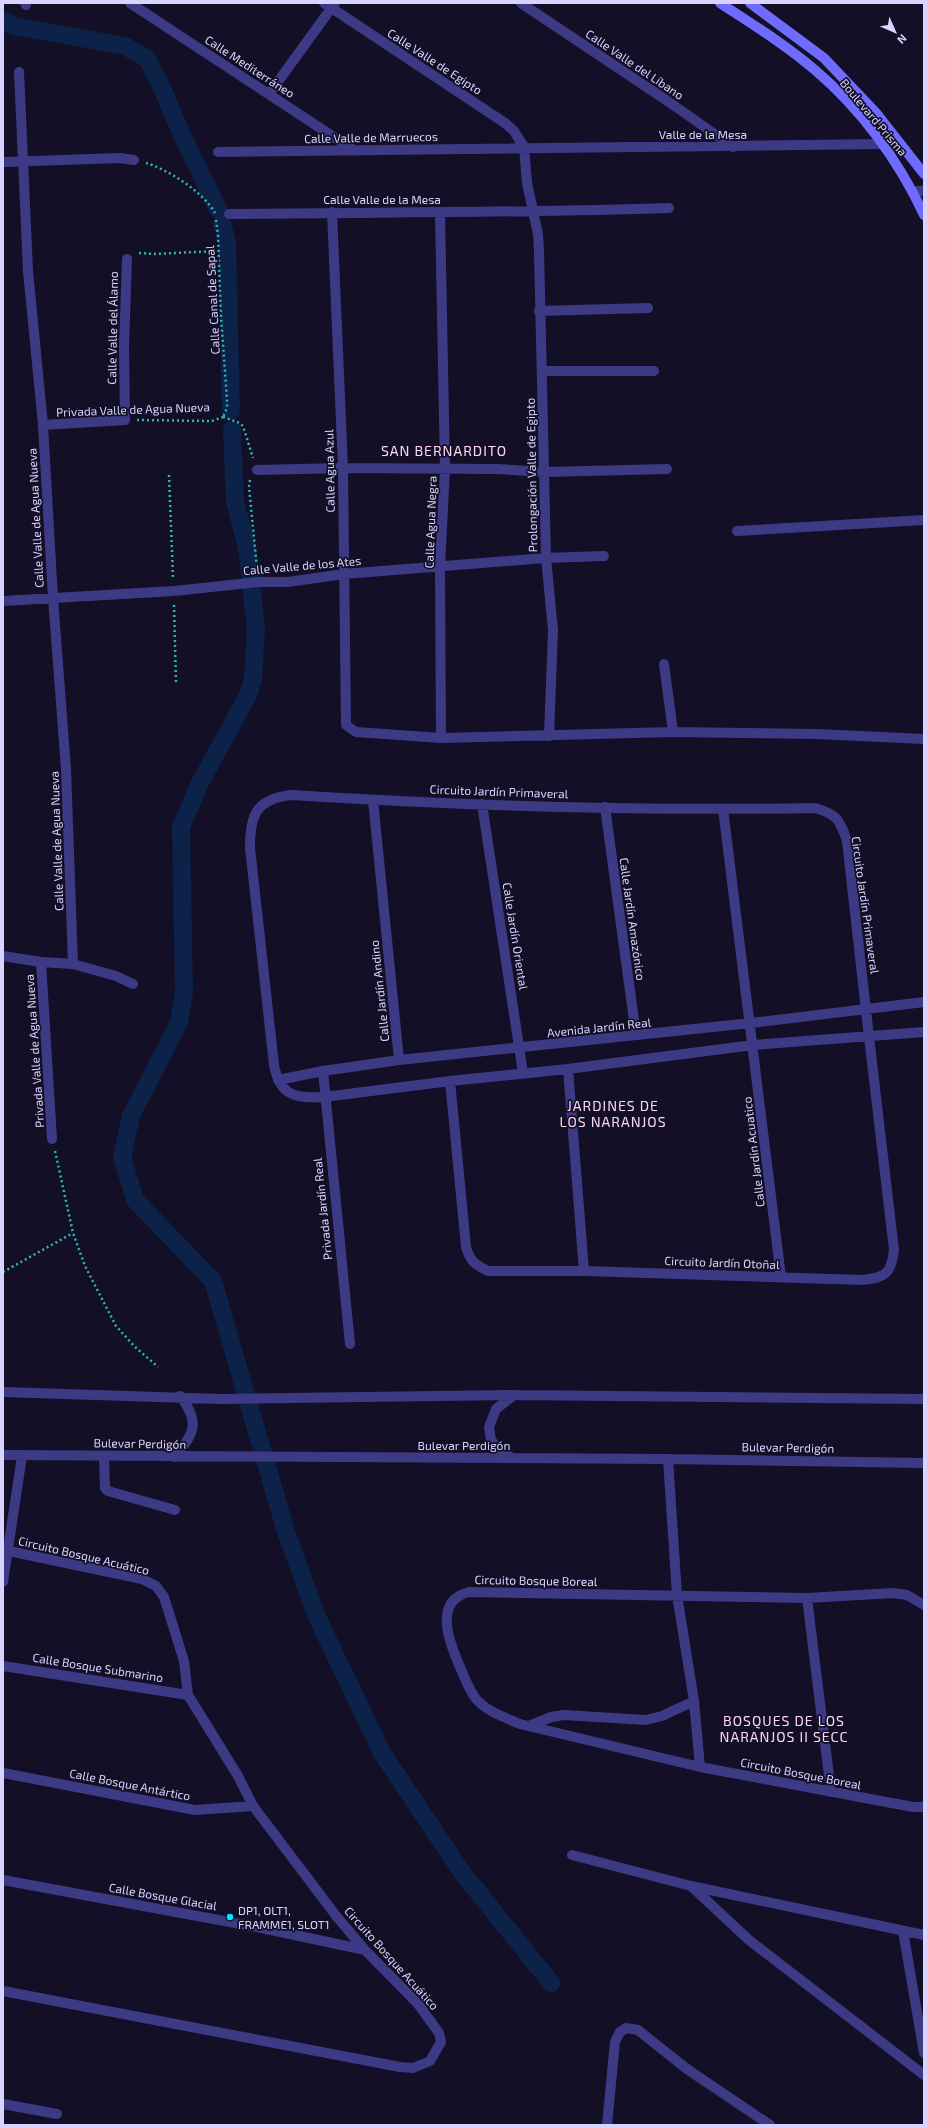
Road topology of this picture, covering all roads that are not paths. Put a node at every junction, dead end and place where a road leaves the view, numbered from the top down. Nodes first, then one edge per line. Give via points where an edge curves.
1 (130, 3) edge
2 (521, 3) edge
3 (720, 3) edge
4 (750, 3) edge
5 (330, 5) edge
6 (19, 72) dead end
7 (269, 94) junction
8 (882, 144) junction
9 (524, 147) junction
10 (733, 147) junction
11 (355, 151) junction
12 (218, 152) dead end
13 (134, 160) road end
14 (3, 162) edge
15 (22, 162) junction
16 (924, 174) edge
17 (913, 191) junction
18 (924, 191) edge
19 (669, 208) dead end
20 (332, 212) junction
21 (440, 212) junction
22 (534, 213) junction
23 (229, 214) dead end
24 (924, 215) edge
25 (127, 260) road end
26 (648, 308) dead end
27 (540, 311) junction
28 (542, 371) junction
29 (654, 371) dead end
30 (125, 420) joint
31 (43, 425) junction
32 (343, 468) junction
33 (445, 469) junction
34 (667, 469) dead end
35 (257, 470) road end
36 (545, 472) junction
37 (924, 520) edge
38 (737, 531) dead end
39 (604, 556) dead end
40 (546, 558) junction
41 (440, 566) junction
42 (344, 574) junction
43 (53, 598) junction
44 (3, 601) edge
45 (664, 664) dead end
46 (673, 732) junction
47 (549, 736) junction
48 (441, 738) junction
49 (924, 739) edge
50 (372, 800) junction
51 (482, 804) junction
52 (605, 807) junction
53 (724, 809) junction
54 (3, 956) edge
55 (41, 962) junction
56 (73, 964) junction
57 (133, 984) dead end
58 (924, 1002) edge
59 (867, 1008) junction
60 (750, 1023) junction
61 (924, 1032) edge
62 (636, 1035) junction
63 (869, 1037) junction
64 (753, 1045) junction
65 (520, 1048) junction
66 (399, 1060) junction
67 (568, 1069) junction
68 (323, 1071) junction
69 (524, 1073) junction
70 (278, 1080) junction
71 (450, 1081) junction
72 (324, 1097) junction
73 (52, 1139) road end
74 (584, 1271) junction
75 (781, 1277) junction
76 (350, 1344) dead end
77 (3, 1392) edge
78 (514, 1395) junction
79 (180, 1396) junction
80 (924, 1399) edge
81 (3, 1455) edge
82 (22, 1456) junction
83 (104, 1456) junction
84 (174, 1457) junction
85 (512, 1458) junction
86 (668, 1459) junction
87 (924, 1463) edge
88 (175, 1510) dead end
89 (9, 1551) junction
90 (3, 1582) edge
91 (677, 1595) junction
92 (807, 1598) junction
93 (924, 1605) edge
94 (3, 1666) edge
95 (188, 1695) junction
96 (694, 1701) junction
97 (529, 1726) junction
98 (700, 1767) junction
99 (3, 1773) edge
100 (831, 1792) junction
101 (253, 1806) junction
102 (924, 1807) edge
103 (572, 1854) dead end
104 (3, 1880) edge
105 (691, 1886) junction
106 (903, 1931) junction
107 (924, 1935) edge
108 (365, 1950) junction
109 (3, 1991) edge
110 (924, 2052) edge
111 (924, 2074) edge
112 (3, 2104) edge
113 (57, 2114) dead end
114 (607, 2125) edge
115 (770, 2125) edge

1 - 7 street, Calle Mediterráneo
2 - 10 street, Calle Valle del Líbano
3 - 8 street, Boulevard Prisma via 815,69
4 - 16 street, Boulevard Prisma via 824,58 877,114
5 - 7 street
5 - 9 street, Calle Valle de Egipto via 505,123 514,131
6 - 15 street, Calle Valle de Agua Nueva
7 - 11 street, Calle Mediterráneo
8 - 10 street, Valle de la Mesa
8 - 17 street, Boulevard Prisma
9 - 10 street, Valle de la Mesa
9 - 11 street, Calle Valle de Marruecos
9 - 22 street, Prolongación Valle de Egipto via 527,183
11 - 12 street, Calle Valle de Marruecos
13 - 15 street
14 - 15 street
15 - 31 street, Calle Valle de Agua Nueva via 28,270
17 - 18 street
17 - 24 street, Boulevard Prisma
19 - 22 street, Calle Valle de la Mesa
20 - 21 street, Calle Valle de la Mesa
20 - 23 street, Calle Valle de la Mesa
20 - 32 street, Calle Agua Azul
21 - 22 street, Calle Valle de la Mesa
21 - 33 street, Calle Agua Negra
22 - 27 street, Prolongación Valle de Egipto via 538,234
25 - 30 street, Calle Valle del Álamo
26 - 27 street
27 - 28 street, Prolongación Valle de Egipto
28 - 29 street
28 - 36 street, Prolongación Valle de Egipto
30 - 31 street, Privada Valle de Agua Nueva
31 - 43 street, Calle Valle de Agua Nueva
32 - 33 street
32 - 35 street
32 - 42 street, Calle Agua Azul
33 - 36 street
33 - 41 street, Calle Agua Negra
34 - 36 street
36 - 40 street, Prolongación Valle de Egipto
37 - 38 street
39 - 40 street, Calle Valle de los Ates
40 - 41 street, Calle Valle de los Ates
40 - 47 street, Prolongación Valle de Egipto via 553,630
41 - 42 street, Calle Valle de los Ates
41 - 48 street, Calle Agua Negra
42 - 43 street, Calle Valle de los Ates via 288,582
42 - 48 street, Calle Agua Azul via 346,725 356,732
43 - 44 street, Calle Valle de los Ates
43 - 56 street, Calle Valle de Agua Nueva via 66,769
45 - 46 street
46 - 47 street
46 - 49 street via 817,734
47 - 48 street
50 - 51 street, Circuito Jardín Primaveral
50 - 66 street, Calle Jardín Andino
50 - 70 street, Circuito Jardín Primaveral via 291,794 266,801 255,811 250,829 250,848 274,1065
51 - 52 street, Circuito Jardín Primaveral
51 - 65 street, Calle Jardín Oriental
52 - 53 street, Circuito Jardín Primaveral
52 - 62 street, Calle Jardín Amazónico
53 - 59 street, Circuito Jardín Primaveral via 815,808 836,816 842,825 846,841
53 - 60 street, Calle Jardín Acuatico
54 - 55 street
55 - 56 street
55 - 73 street, Privada Valle de Agua Nueva
56 - 57 street
58 - 59 street, Avenida Jardín Real
59 - 60 street, Avenida Jardín Real
59 - 63 street, Circuito Jardín Otoñal
60 - 62 street, Avenida Jardín Real
60 - 64 street, Calle Jardín Acuatico
61 - 63 street
62 - 65 street, Avenida Jardín Real
63 - 64 street
63 - 75 street, Circuito Jardín Otoñal via 894,1250 892,1266 885,1275 863,1280
64 - 67 street
64 - 75 street, Calle Jardín Acuatico
65 - 66 street, Avenida Jardín Real
65 - 69 street, Calle Jardín Oriental
66 - 68 street, Avenida Jardín Real
67 - 69 street
67 - 74 street
68 - 70 street, Avenida Jardín Real
68 - 72 street, Privada Jardín Real
69 - 71 street
70 - 72 street, Circuito Jardín Primaveral via 286,1091 302,1097
71 - 72 street
71 - 74 street, Circuito Jardín Otoñal via 466,1247 470,1260 488,1271
72 - 76 street, Privada Jardín Real
74 - 75 street, Circuito Jardín Otoñal
77 - 79 street
78 - 79 street via 220,1399
78 - 80 street
78 - 85 street via 496,1409 490,1427 491,1440
79 - 84 street via 188,1406 192,1418 192,1434
81 - 82 street, Bulevar Perdigón
82 - 83 street, Bulevar Perdigón
82 - 89 street
83 - 84 street, Bulevar Perdigón
83 - 88 street via 105,1488 108,1491
84 - 85 street, Bulevar Perdigón
85 - 86 street, Bulevar Perdigón
86 - 87 street, Bulevar Perdigón
86 - 91 street
89 - 90 street
89 - 95 street, Circuito Bosque Acuático via 142,1580 156,1586 169,1610 184,1661
91 - 92 street, Circuito Bosque Boreal
91 - 96 street
91 - 97 street, Circuito Bosque Boreal via 485,1591 461,1594 454,1599 446,1625 449,1641 471,1692 482,1705
92 - 93 street, Circuito Bosque Boreal via 893,1593 907,1595
92 - 100 street
94 - 95 street, Calle Bosque Submarino
95 - 101 street, Circuito Bosque Acuático via 238,1776
96 - 97 street via 662,1716 646,1720 564,1715
96 - 98 street
97 - 98 street, Circuito Bosque Boreal
98 - 100 street, Circuito Bosque Boreal
99 - 101 street, Calle Bosque Antártico via 195,1810
100 - 102 street, Circuito Bosque Boreal
101 - 108 street, Circuito Bosque Acuático
103 - 105 street
104 - 108 street, Calle Bosque Glacial via 257,1926
105 - 106 street
105 - 111 street via 749,1940
106 - 107 street
106 - 110 street
108 - 109 street, Circuito Bosque Acuático via 418,2004 439,2033 440,2042 430,2061 413,2068 400,2067
112 - 113 street
114 - 115 street via 615,2042 620,2032 632,2028

